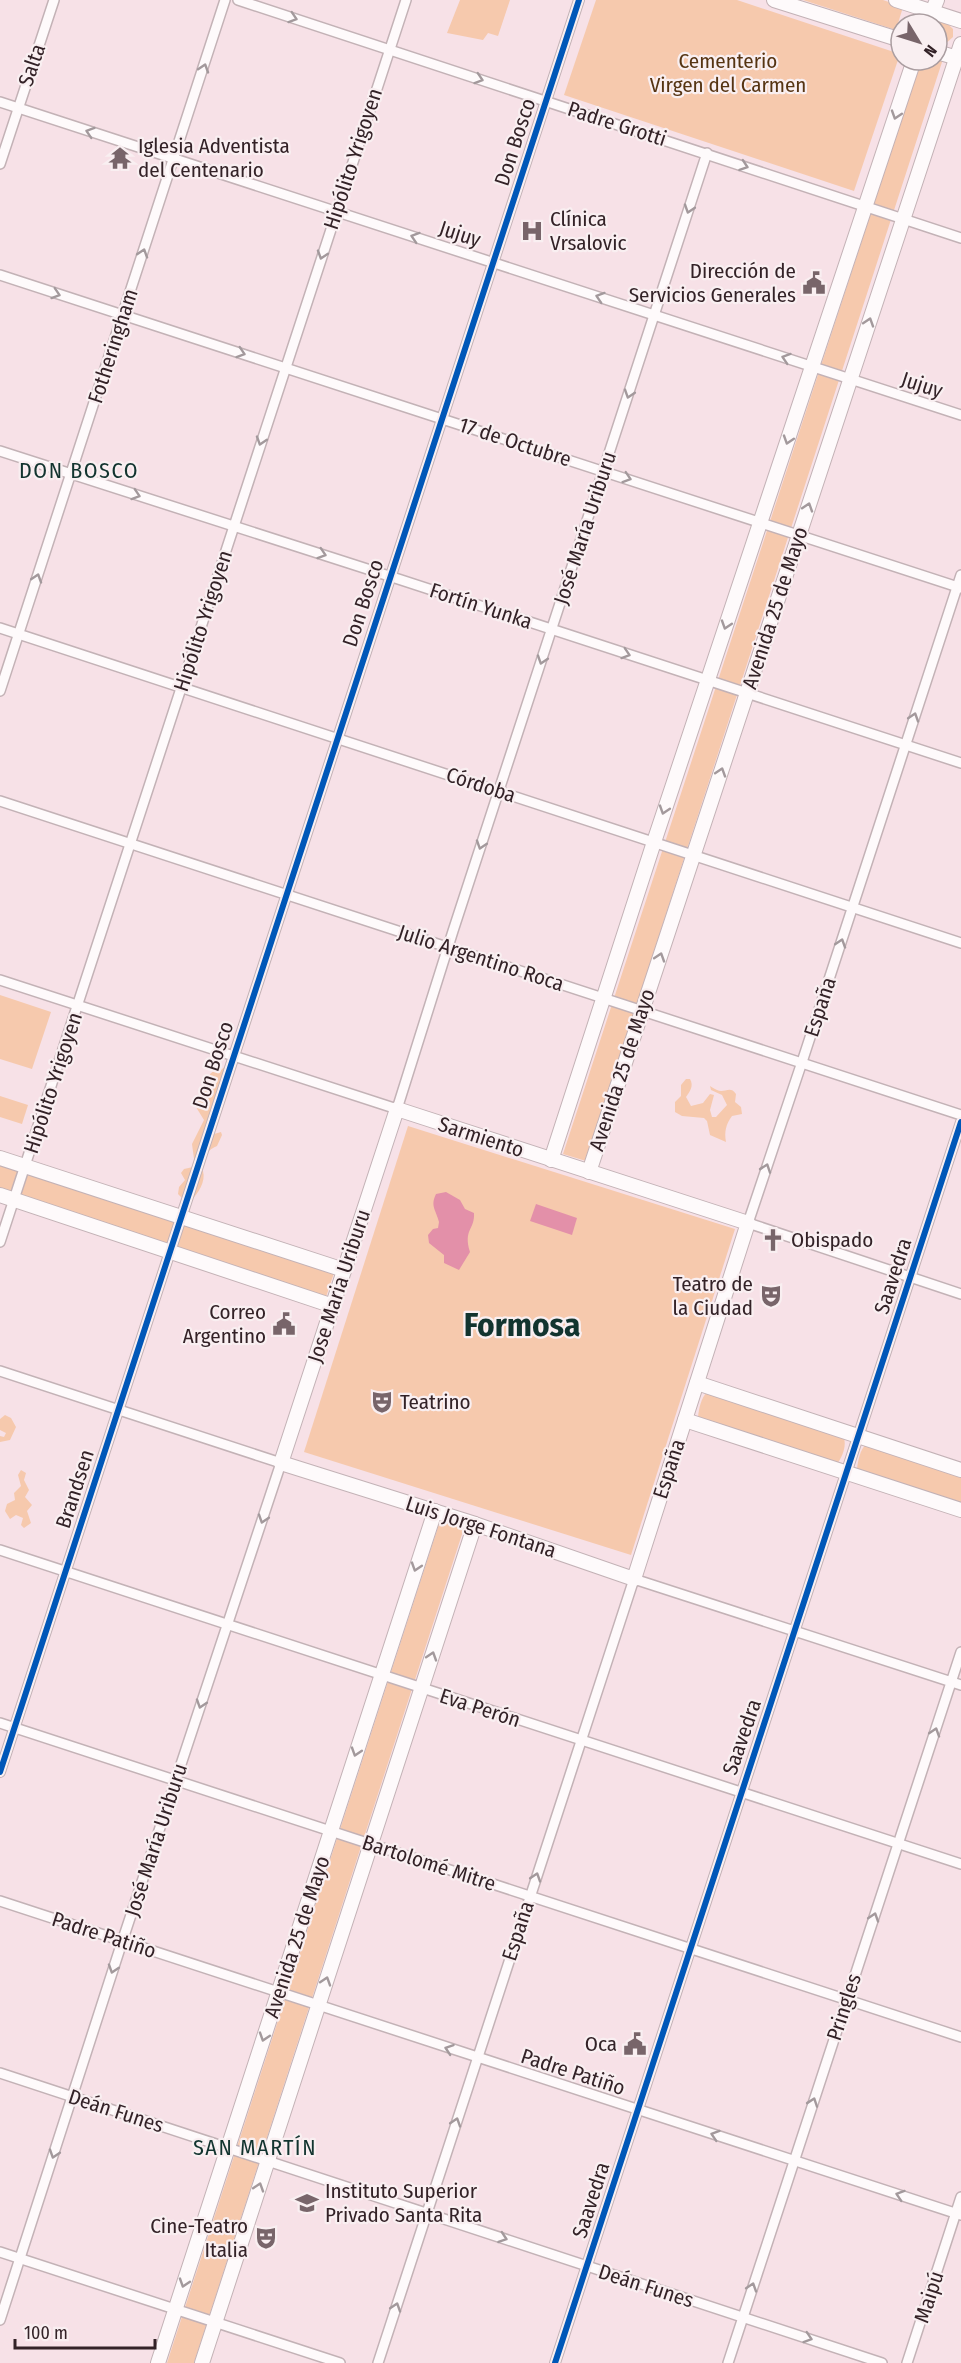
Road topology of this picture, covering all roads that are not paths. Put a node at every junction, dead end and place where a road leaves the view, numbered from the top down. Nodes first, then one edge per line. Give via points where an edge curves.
1 (54, 0) edge
2 (225, 0) edge
3 (238, 0) edge
4 (406, 0) edge
5 (579, 0) edge
6 (774, 0) edge
7 (896, 0) edge
8 (932, 12) edge
9 (889, 36) edge
10 (389, 50) junction
11 (960, 54) edge
12 (910, 72) edge
13 (546, 100) junction
14 (0, 102) edge
15 (18, 108) junction
16 (707, 153) junction
17 (175, 159) junction
18 (0, 164) edge
19 (865, 207) junction
20 (336, 212) junction
21 (903, 220) junction
22 (961, 238) edge
23 (493, 262) junction
24 (0, 275) edge
25 (123, 315) junction
26 (655, 315) junction
27 (812, 366) junction
28 (285, 367) junction
29 (850, 379) junction
30 (961, 415) edge
31 (442, 418) junction
32 (0, 451) edge
33 (604, 470) junction
34 (72, 474) junction
35 (760, 522) junction
36 (234, 526) junction
37 (799, 535) junction
38 (961, 575) edge
39 (389, 576) junction
40 (959, 587) edge
41 (0, 628) edge
42 (552, 629) junction
43 (19, 634) junction
44 (707, 681) junction
45 (181, 688) junction
46 (0, 691) edge
47 (747, 693) junction
48 (336, 738) junction
49 (905, 745) junction
50 (961, 763) edge
51 (499, 791) junction
52 (0, 801) edge
53 (654, 842) junction
54 (129, 843) junction
55 (693, 856) junction
56 (285, 893) junction
57 (853, 907) junction
58 (961, 943) edge
59 (448, 947) junction
60 (0, 980) edge
61 (604, 998) junction
62 (77, 1006) junction
63 (642, 1010) junction
64 (233, 1056) junction
65 (802, 1062) junction
66 (397, 1109) junction
67 (961, 1115) edge
68 (961, 1122) edge
69 (0, 1158) edge
70 (551, 1160) junction
71 (26, 1166) junction
72 (589, 1172) junction
73 (0, 1195) edge
74 (14, 1200) junction
75 (180, 1217) junction
76 (748, 1223) junction
77 (0, 1242) edge
78 (170, 1251) junction
79 (344, 1270) junction
80 (910, 1277) junction
81 (961, 1294) edge
82 (333, 1306) junction
83 (0, 1371) edge
84 (697, 1383) junction
85 (118, 1409) junction
86 (685, 1420) junction
87 (858, 1436) junction
88 (281, 1463) junction
89 (961, 1470) edge
90 (846, 1473) junction
91 (961, 1510) edge
92 (435, 1511) junction
93 (475, 1524) junction
94 (0, 1550) edge
95 (65, 1571) junction
96 (634, 1579) junction
97 (227, 1625) junction
98 (795, 1632) junction
99 (961, 1652) edge
100 (381, 1675) junction
101 (956, 1684) edge
102 (421, 1689) junction
103 (0, 1723) edge
104 (14, 1727) junction
105 (580, 1740) junction
106 (0, 1772) edge
107 (176, 1780) junction
108 (741, 1793) junction
109 (331, 1830) junction
110 (371, 1843) junction
111 (898, 1844) junction
112 (961, 1864) edge
113 (530, 1896) junction
114 (0, 1901) edge
115 (122, 1942) junction
116 (691, 1948) junction
117 (279, 1992) junction
118 (847, 1999) junction
119 (319, 2005) junction
120 (961, 2037) edge
121 (477, 2058) junction
122 (0, 2073) edge
123 (73, 2097) junction
124 (637, 2110) junction
125 (228, 2148) junction
126 (793, 2160) junction
127 (268, 2161) junction
128 (961, 2197) edge
129 (426, 2212) junction
130 (958, 2215) edge
131 (0, 2252) edge
132 (20, 2259) junction
133 (587, 2266) junction
134 (176, 2309) junction
135 (743, 2317) junction
136 (0, 2320) edge
137 (215, 2322) junction
138 (158, 2363) edge
139 (202, 2363) edge
140 (340, 2363) edge
141 (378, 2363) edge
142 (555, 2363) edge
143 (728, 2363) edge
144 (882, 2363) edge
145 (907, 2363) edge

1 - 15 street, Salta
17 -> 2 street, Fotheringham
3 -> 10 street, Padre Grotti
4 - 10 street, Hipólito Yrigoyen
5 - 13 street, Don Bosco
6 - 9 main road
7 - 8 main road
10 -> 13 street, Padre Grotti
10 - 20 street, Hipólito Yrigoyen
11 - 21 main road, Avenida 25 de Mayo
12 -> 19 main road, Avenida 25 de Mayo
13 - 16 street, Padre Grotti
13 - 23 street, Don Bosco
14 - 15 street, Jujuy
17 -> 15 street, Jujuy
15 - 18 street, Salta
16 -> 19 street, Padre Grotti
16 -> 26 street, José María Uriburu
17 - 20 street, Jujuy
25 -> 17 street, Fotheringham
19 - 21 street, Padre Grotti
19 - 27 main road, Avenida 25 de Mayo
23 -> 20 street, Jujuy
20 -> 28 street, Hipólito Yrigoyen
21 - 22 street, Padre Grotti
29 -> 21 main road, Avenida 25 de Mayo
26 -> 23 street, Jujuy
23 - 31 street, Don Bosco
24 -> 25 street, 17 de Octubre
25 -> 28 street, 17 de Octubre
25 - 34 street, Fotheringham
27 -> 26 street, Jujuy
26 -> 33 street, José María Uriburu
27 - 29 street, Jujuy
27 -> 35 main road, Avenida 25 de Mayo
28 - 31 street, 17 de Octubre
28 -> 36 street, Hipólito Yrigoyen
29 - 30 street, Jujuy
37 -> 29 main road, Avenida 25 de Mayo
31 - 33 street, 17 de Octubre
31 - 39 street, Don Bosco
32 - 34 street, Fortín Yunka
33 -> 35 street, 17 de Octubre
33 - 42 street, José María Uriburu
34 -> 36 street, Fortín Yunka
43 -> 34 street, Fotheringham
35 - 37 street, 17 de Octubre
35 -> 44 main road, Avenida 25 de Mayo
36 -> 39 street, Fortín Yunka
36 - 45 street, Hipólito Yrigoyen
37 - 40 street, 17 de Octubre
37 - 47 main road, Avenida 25 de Mayo
38 - 40 street, España
39 - 42 street, Fortín Yunka
39 - 48 street, Don Bosco
49 -> 40 street, España
41 - 43 street, Córdoba
42 -> 44 street, Fortín Yunka
42 -> 51 street, José María Uriburu
43 - 45 street, Córdoba
43 - 46 street, Fotheringham
44 - 47 street, Fortín Yunka
44 -> 53 main road, Avenida 25 de Mayo
45 - 48 street, Córdoba
45 - 54 street, Hipólito Yrigoyen
47 - 49 street, Fortín Yunka
55 -> 47 main road, Avenida 25 de Mayo
48 - 51 street, Córdoba
48 - 56 street, Don Bosco
49 - 50 street, Fortín Yunka
49 - 57 street, España
51 - 53 street, Córdoba
51 -> 59 street, José María Uriburu
52 - 54 street, Julio Argentino Roca
53 - 55 street, Córdoba
53 - 61 main road, Avenida 25 de Mayo
54 - 56 street, Julio Argentino Roca
54 - 62 street, Hipólito Yrigoyen
55 - 57 street, Córdoba
63 -> 55 main road, Avenida 25 de Mayo
56 - 59 street, Julio Argentino Roca
56 - 64 street, Don Bosco
57 - 58 street, Córdoba
65 -> 57 street, España
59 - 61 street, Julio Argentino Roca
59 - 66 street, José María Uriburu
60 - 62 street, Sarmiento
61 - 63 street, Julio Argentino Roca
61 - 70 main road, Avenida 25 de Mayo
62 - 64 street, Sarmiento
62 - 71 street, Hipólito Yrigoyen
63 - 65 street, Julio Argentino Roca
63 - 72 main road, Avenida 25 de Mayo
64 - 66 street, Sarmiento
64 - 75 street, Don Bosco
65 - 67 street, Julio Argentino Roca
76 -> 65 street, España
66 - 70 main road, Sarmiento
66 - 79 main road, Jose Maria Uriburu
68 - 80 street, Saavedra
69 - 71 main road
70 - 72 main road, Sarmiento
71 - 74 street, Hipólito Yrigoyen
71 - 75 main road
72 - 76 main road, Sarmiento
73 - 74 main road
74 - 77 street, Hipólito Yrigoyen
74 - 78 main road
75 - 78 street, Brandsen
75 - 79 main road
76 - 80 street, Sarmiento
76 - 84 main road, España
78 - 82 main road
78 - 85 street, Brandsen
79 - 82 main road, Jose Maria Uriburu
80 - 81 street, Sarmiento
80 - 87 street, Saavedra
82 - 88 main road, Jose Maria Uriburu
83 - 85 street, Luis Jorge Fontana
84 - 86 main road, España
84 - 87 main road
85 - 88 street, Luis Jorge Fontana
85 - 95 street, Brandsen
86 - 90 main road
86 - 96 main road, España
87 - 89 main road
87 - 90 street, Saavedra
88 - 92 main road, Luis Jorge Fontana
88 -> 97 street, José María Uriburu
90 - 91 main road
90 - 98 street, Saavedra
92 - 93 main road, Luis Jorge Fontana
92 -> 100 main road, Avenida 25 de Mayo
93 - 96 main road, Luis Jorge Fontana
102 -> 93 main road, Avenida 25 de Mayo
94 - 95 street, Eva Perón
95 - 97 street, Eva Perón
95 - 104 street, Brandsen
96 - 98 street, Luis Jorge Fontana
96 - 105 street, España
97 - 100 street, Eva Perón
97 -> 107 street, José María Uriburu
98 - 101 street, Luis Jorge Fontana
98 - 108 street, Saavedra
99 - 101 street, Pringles
100 - 102 street, Eva Perón
100 -> 109 main road, Avenida 25 de Mayo
111 -> 101 street, Pringles
102 - 105 street, Eva Perón
102 - 110 main road, Avenida 25 de Mayo
103 - 104 street, Bartolomé Mitre
104 - 106 street, Brandsen
104 - 107 street, Bartolomé Mitre
105 - 108 street, Eva Perón
113 -> 105 street, España
107 - 109 street, Bartolomé Mitre
107 - 115 street, José María Uriburu
108 - 111 street, Eva Perón
108 - 116 street, Saavedra
109 - 110 street, Bartolomé Mitre
109 - 117 main road, Avenida 25 de Mayo
110 - 113 street, Bartolomé Mitre
119 -> 110 main road, Avenida 25 de Mayo
111 - 112 street, Eva Perón
118 -> 111 street, Pringles
113 - 116 street, Bartolomé Mitre
113 - 121 street, España
114 - 115 street, Padre Patiño
115 - 117 street, Padre Patiño
115 -> 123 street, José María Uriburu
116 - 118 street, Bartolomé Mitre
116 - 124 street, Saavedra
117 - 119 street, Padre Patiño
117 -> 125 main road, Avenida 25 de Mayo
118 - 120 street, Bartolomé Mitre
126 -> 118 street, Pringles
121 -> 119 street, Padre Patiño
119 - 127 main road, Avenida 25 de Mayo
121 - 124 street, Padre Patiño
129 -> 121 street, España
122 - 123 street, Deán Funes
123 - 125 street, Deán Funes
123 -> 132 street, José María Uriburu
126 -> 124 street, Padre Patiño
124 - 133 street, Saavedra
125 - 127 street, Deán Funes
125 -> 134 main road, Avenida 25 de Mayo
130 -> 126 street, Padre Patiño
135 -> 126 street, Pringles
127 - 129 street, Deán Funes
137 -> 127 main road, Avenida 25 de Mayo
128 - 130 street, Maipú
129 -> 133 street, Deán Funes
141 -> 129 street, España
130 - 145 street, Maipú
131 - 132 street
132 - 134 street
132 - 136 street, José María Uriburu
133 - 135 street, Deán Funes
133 - 142 street, Saavedra
134 - 137 street
134 - 138 main road, Avenida 25 de Mayo
135 - 143 street, Pringles
135 -> 144 street, Deán Funes
137 - 139 main road, Avenida 25 de Mayo
137 - 140 street

